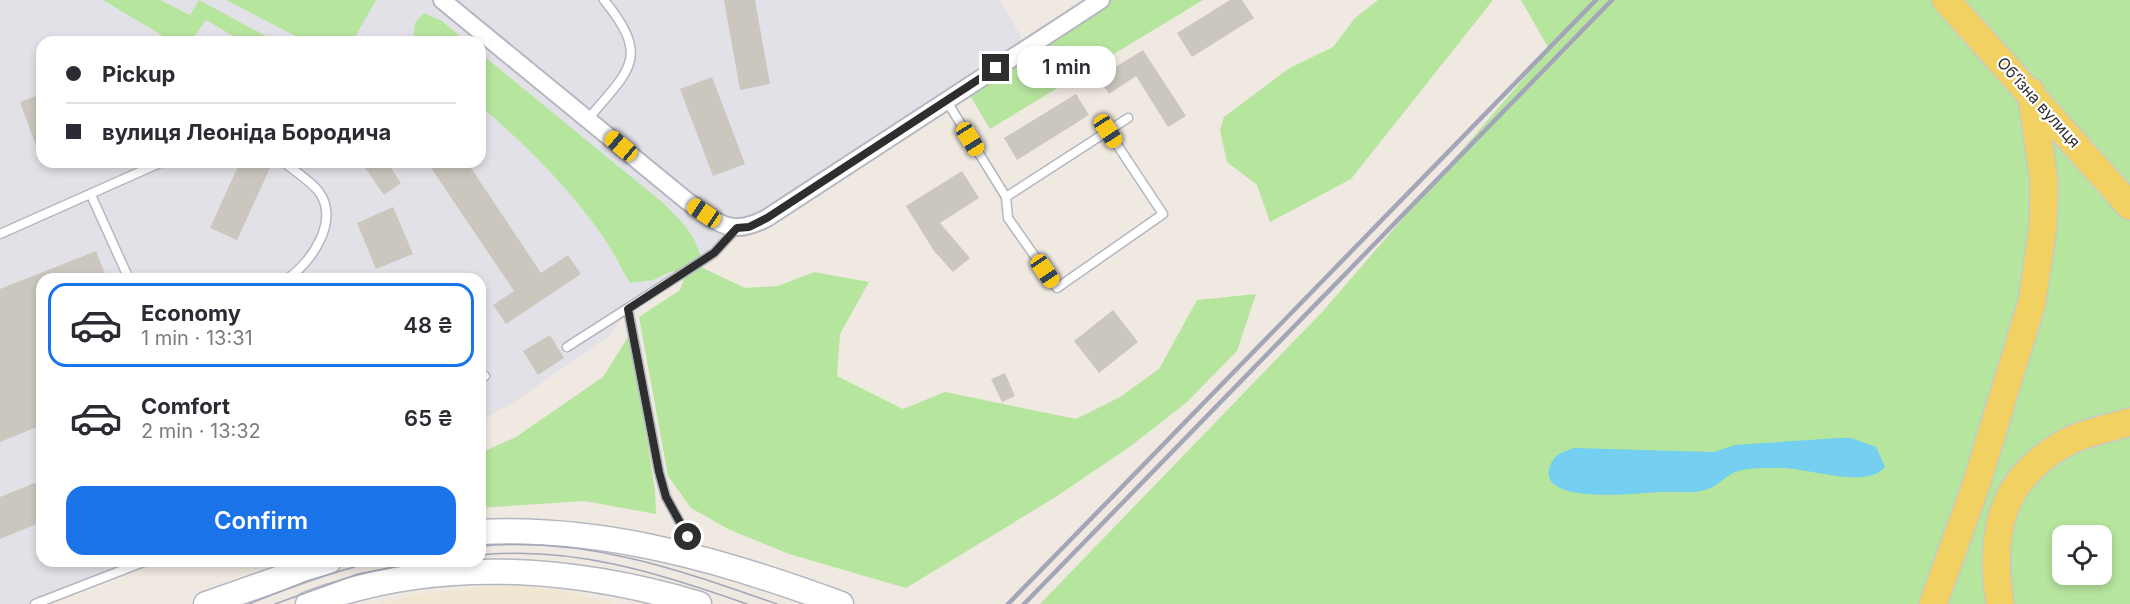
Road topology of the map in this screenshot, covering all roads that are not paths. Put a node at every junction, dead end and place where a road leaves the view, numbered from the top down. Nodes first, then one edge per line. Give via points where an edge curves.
1 (442, 0) edge
2 (604, 0) edge
3 (1101, 0) edge
4 (1946, 0) edge
5 (2031, 92) junction
6 (946, 100) junction
7 (1128, 118) dead end
8 (588, 119) junction
9 (1108, 131) junction
10 (149, 168) edge
11 (291, 168) edge
12 (91, 195) junction
13 (1006, 197) junction
14 (2125, 197) edge
15 (737, 228) junction
16 (0, 234) edge
17 (126, 273) edge
18 (296, 273) edge
19 (628, 309) junction
20 (567, 347) dead end
21 (2130, 422) edge
22 (486, 532) edge
23 (699, 558) junction
24 (131, 567) edge
25 (312, 567) edge
26 (209, 603) edge
27 (35, 604) edge
28 (308, 604) edge
29 (699, 604) edge
30 (841, 604) edge
31 (1934, 604) edge
32 (2000, 604) edge

1 - 8 street
2 - 8 lane via 622,22 630,40 632,60 627,72
3 - 6 street
4 - 5 main road, Обʼїзна вулиця
5 - 14 main road, Обʼїзна вулиця
5 - 31 main road via 2044,181 2043,226 2032,302 1976,485
6 - 13 lane
6 - 15 street via 767,218
7 - 9 lane
8 - 15 street via 687,201 722,225
9 - 13 lane
9 - 13 lane via 1163,214 1057,288 1008,218
10 - 12 lane
11 - 18 lane via 319,192 326,226 313,253
12 - 16 lane
12 - 17 lane
15 - 19 lane via 714,253
19 - 20 lane
19 - 23 lane via 666,497
21 - 32 main road via 2071,440 2040,458 2013,489 1998,527 1995,567
22 - 23 main road via 575,533
23 - 30 main road
24 - 27 lane
25 - 26 main road
28 - 29 main road via 406,578 504,571 590,578

